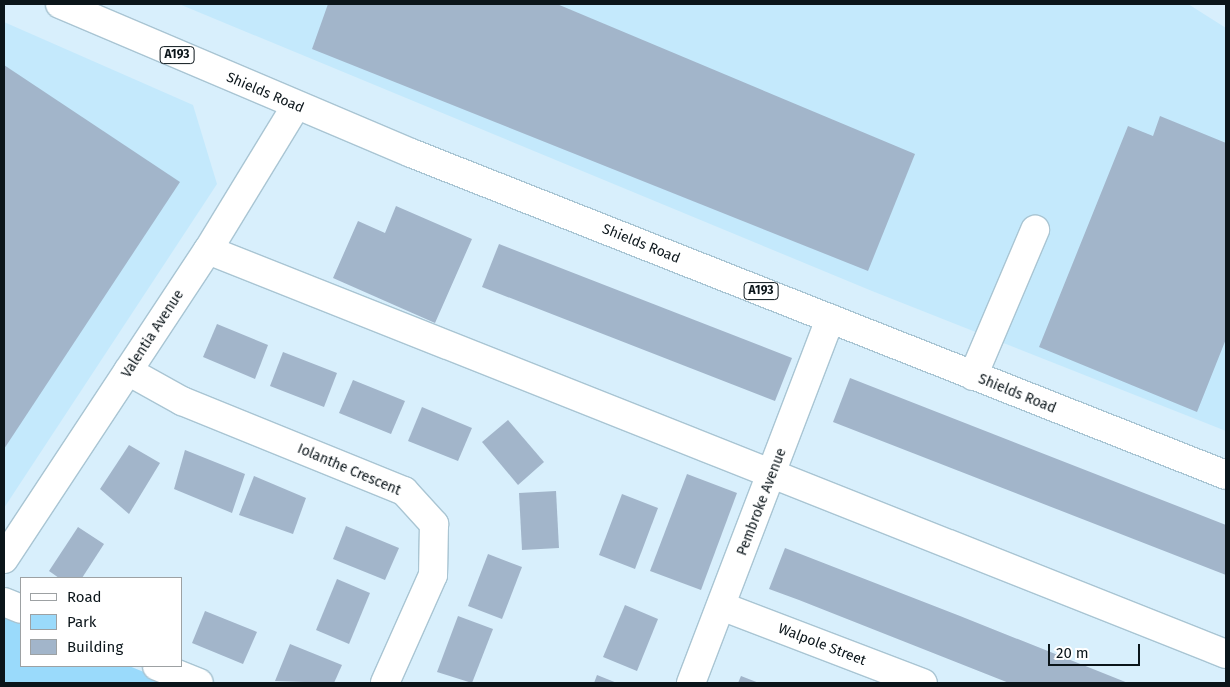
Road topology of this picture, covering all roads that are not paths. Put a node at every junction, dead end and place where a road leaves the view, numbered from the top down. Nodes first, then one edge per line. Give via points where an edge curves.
1 (60, 4) edge
2 (296, 106) junction
3 (1035, 230) dead end
4 (208, 250) junction
5 (830, 319) junction
6 (128, 371) junction
7 (973, 376) junction
8 (1226, 475) edge
9 (773, 478) junction
10 (4, 559) edge
11 (4, 602) edge
12 (721, 606) junction
13 (20, 609) edge
14 (1226, 654) edge
15 (159, 667) edge
16 (199, 683) edge
17 (384, 683) edge
18 (691, 683) edge
19 (922, 683) edge

1 - 2 street, Shields Road / A193
2 - 4 street, Valentia Avenue
2 - 5 street, Shields Road / A193
3 - 7 street
4 - 6 street, Valentia Avenue
4 - 9 street
5 - 7 street, Shields Road / A193
5 - 9 street, Pembroke Avenue
6 - 10 street, Valentia Avenue
6 - 17 street, Iolanthe Crescent via 182,401 404,491 434,524 433,575
7 - 8 street, Shields Road / A193
9 - 12 street, Pembroke Avenue
9 - 14 street
11 - 13 street
12 - 18 street, Pembroke Avenue
12 - 19 street, Walpole Street
15 - 16 street

